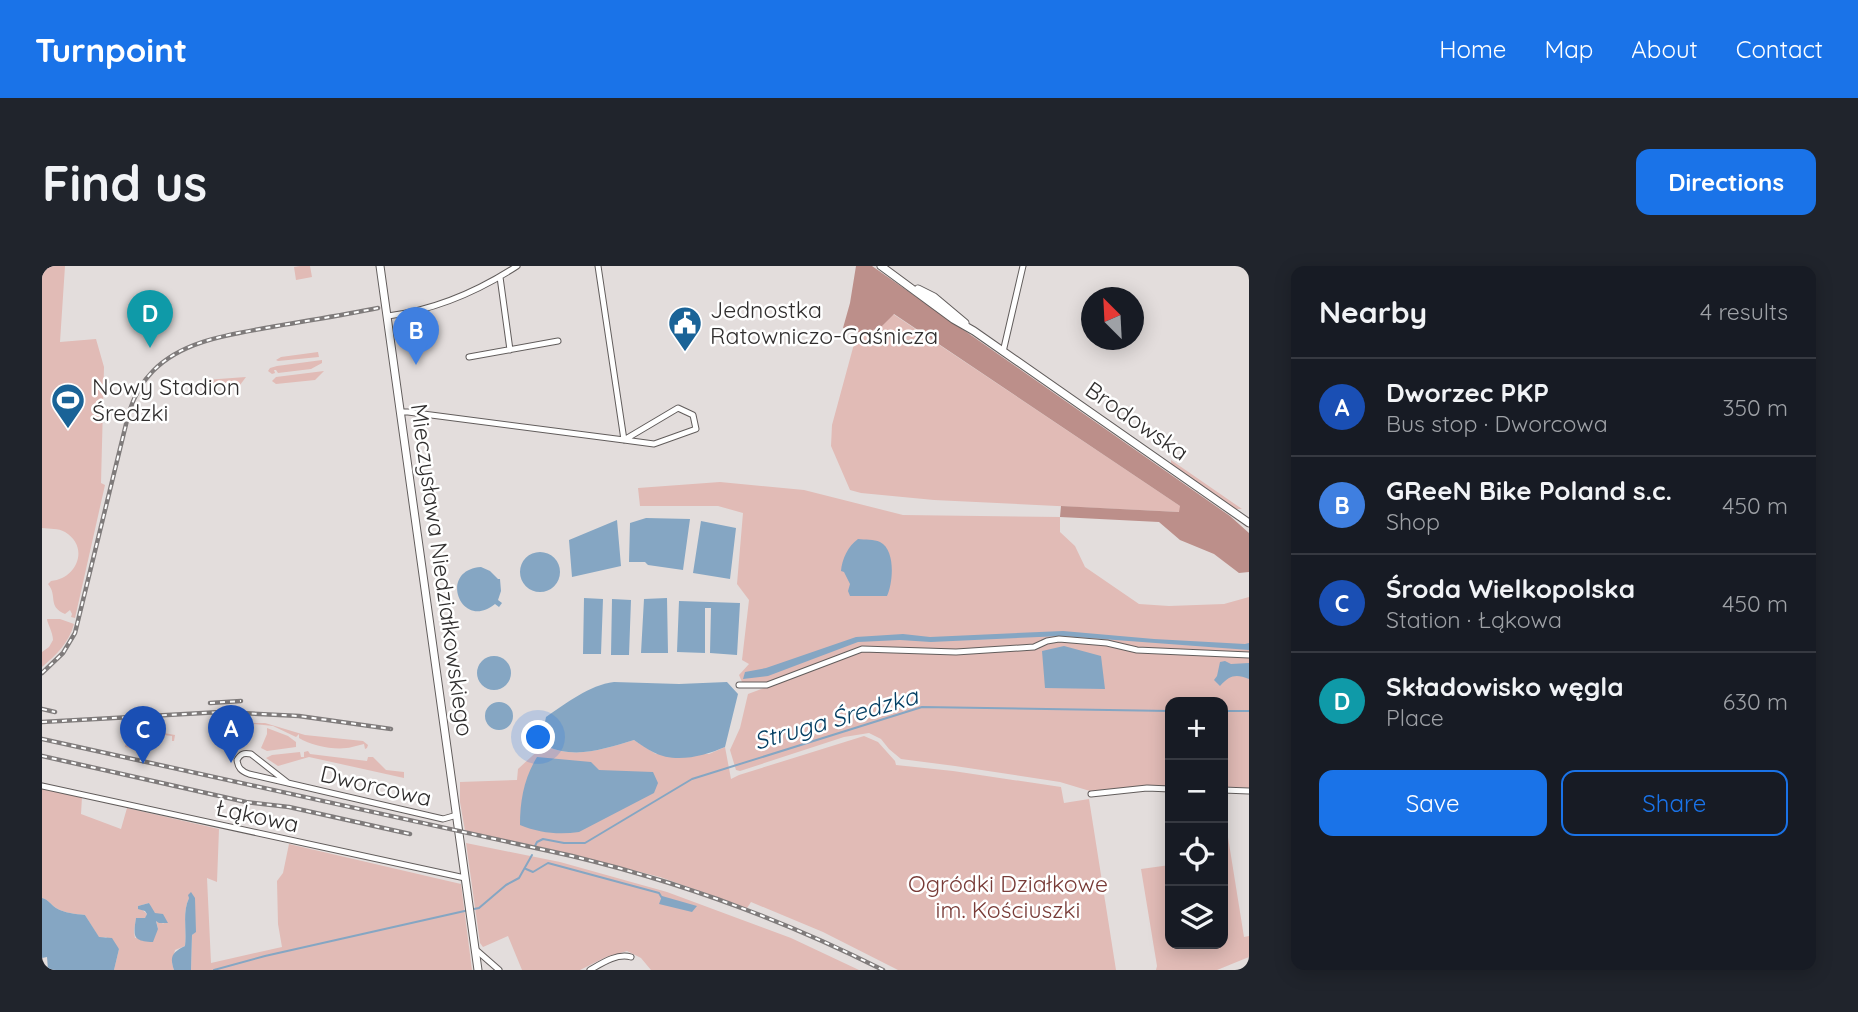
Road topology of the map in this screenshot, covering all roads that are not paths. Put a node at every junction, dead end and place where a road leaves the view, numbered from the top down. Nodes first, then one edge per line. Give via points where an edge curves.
1 (380, 266) edge
2 (517, 266) edge
3 (598, 266) edge
4 (881, 266) edge
5 (1023, 266) edge
6 (500, 277) junction
7 (388, 316) junction
8 (558, 341) dead end
9 (510, 350) junction
10 (1003, 352) junction
11 (469, 357) dead end
12 (401, 412) junction
13 (624, 440) junction
14 (1249, 523) edge
15 (1249, 655) edge
16 (739, 685) dead end
17 (288, 783) junction
18 (42, 786) edge
19 (1165, 789) edge
20 (1228, 790) edge
21 (1249, 791) edge
22 (1091, 794) dead end
23 (457, 815) junction
24 (466, 883) junction
25 (475, 949) junction
26 (631, 957) dead end
27 (478, 970) edge
28 (499, 970) edge
29 (590, 970) edge

1 - 7 street, Mieczysława Niedziałkowskiego
2 - 6 street
3 - 13 street
4 - 10 street, Brodowska
5 - 10 street
6 - 7 street via 447,302
6 - 9 street
7 - 12 street, Mieczysława Niedziałkowskiego
8 - 9 street
9 - 11 street
10 - 14 street, Brodowska
12 - 13 street
12 - 23 street, Mieczysława Niedziałkowskiego
13 - 13 street via 654,443 696,429 693,415 678,408
15 - 16 street via 1137,650 1059,639 1034,647 956,652 862,649 767,685
17 - 17 street, Dworcowa via 251,754 244,753 237,760 242,771
17 - 23 street, Dworcowa via 443,819
18 - 24 street, Łąkowa
19 - 22 street
20 - 21 street
23 - 24 street, Mieczysława Niedziałkowskiego
24 - 25 street, Mieczysława Niedziałkowskiego
25 - 27 street, Mieczysława Niedziałkowskiego
25 - 28 street
26 - 29 street via 624,955

